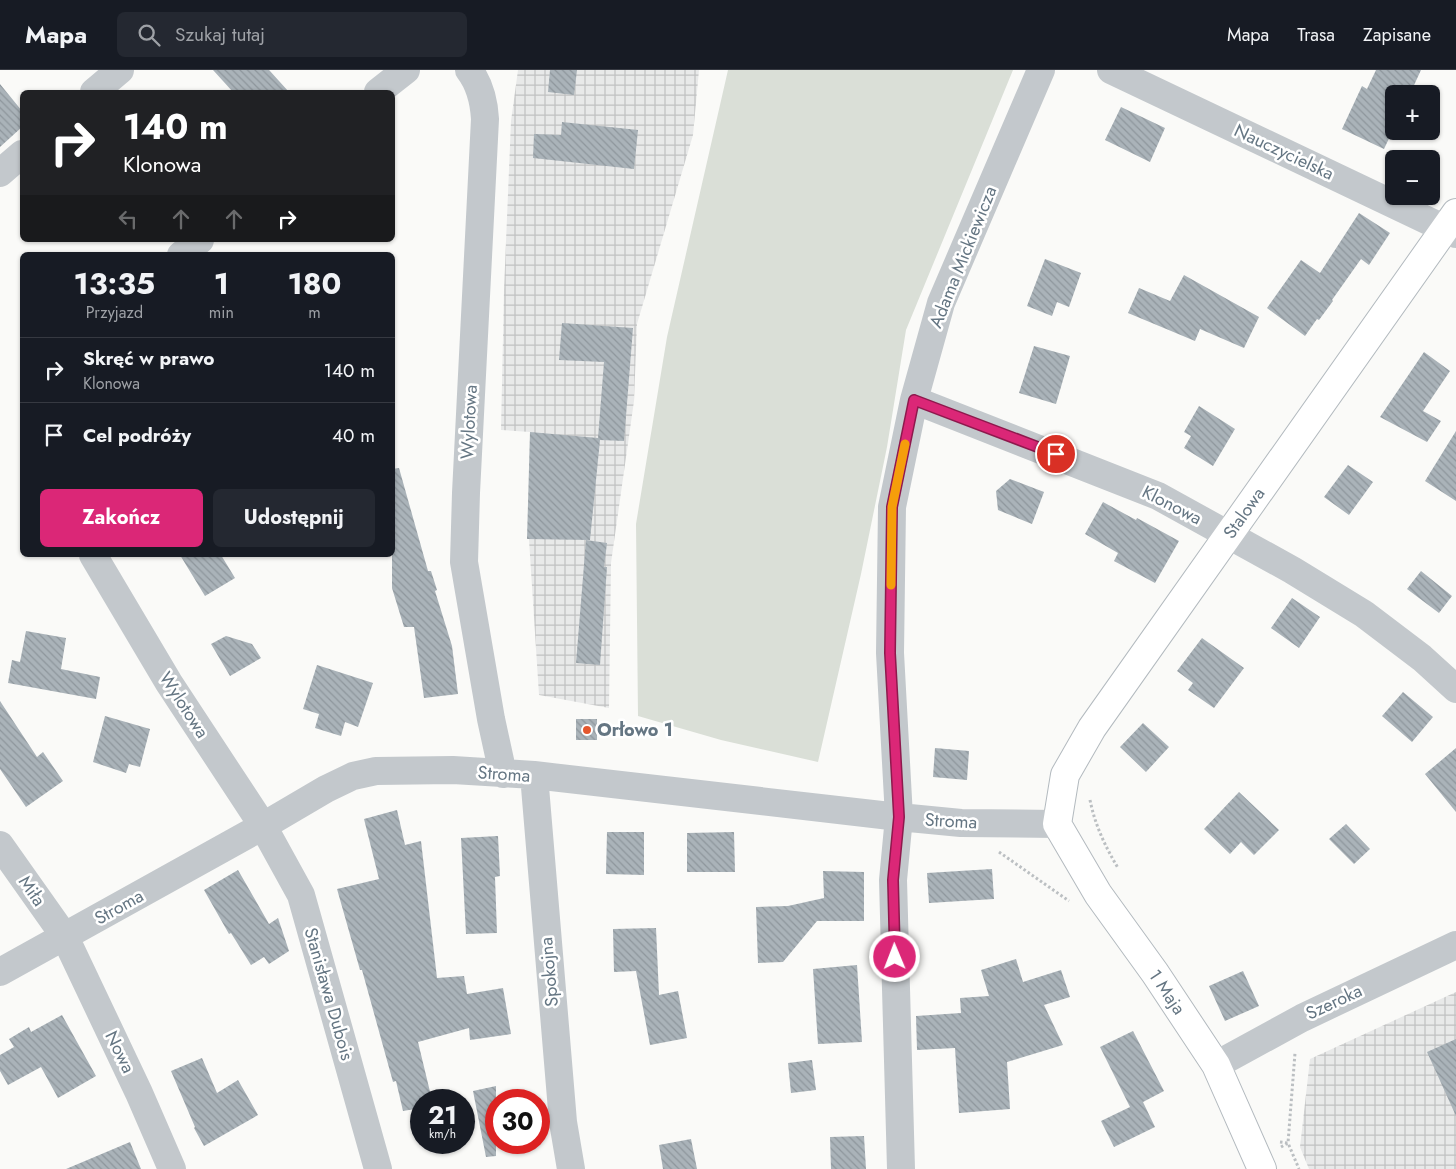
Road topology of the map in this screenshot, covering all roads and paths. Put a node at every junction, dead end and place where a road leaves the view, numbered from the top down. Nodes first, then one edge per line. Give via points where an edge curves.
1 (120, 70) edge
2 (406, 70) edge
3 (470, 70) edge
4 (1041, 70) edge
5 (1111, 70) edge
6 (96, 90) edge
7 (381, 90) edge
8 (20, 156) edge
9 (0, 174) edge
10 (1452, 225) edge
11 (197, 242) edge
12 (185, 252) edge
13 (914, 400) junction
14 (1229, 535) junction
15 (94, 557) edge
16 (1456, 689) edge
17 (503, 774) junction
18 (534, 775) junction
19 (1090, 797) dead end
20 (899, 817) junction
21 (1057, 824) junction
22 (263, 826) junction
23 (0, 845) edge
24 (1120, 872) dead end
25 (64, 937) junction
26 (1456, 945) edge
27 (0, 972) edge
28 (1216, 1065) junction
29 (1272, 1141) dead end
30 (172, 1169) edge
31 (378, 1169) edge
32 (571, 1169) edge
33 (901, 1169) edge
34 (1262, 1169) edge
35 (1299, 1169) edge

1 - 6 street
2 - 7 street
3 - 17 street, Wylotowa via 476,79 485,119 464,562
4 - 13 street, Adama Mickiewicza via 941,303
5 - 10 street, Nauczycielska
8 - 9 street
10 - 14 street, Stalowa
11 - 12 street
13 - 14 street, Klonowa via 1158,496
13 - 20 street, Adama Mickiewicza via 892,507 890,653
14 - 16 street, Klonowa via 1364,614 1422,658
14 - 21 street, Stalowa via 1092,728 1065,775
15 - 22 street, Wylotowa via 169,682
17 - 18 street, Stroma
17 - 22 street, Stroma via 453,770 376,771 353,776 326,789
18 - 20 street, Stroma
18 - 32 street, Spokojna via 561,1103
19 - 24 path via 1102,838
20 - 21 street, Stroma via 961,823
20 - 33 street, Adama Mickiewicza via 893,880
21 - 28 street, 1 Maja via 1098,894
22 - 25 street, Stroma
22 - 31 street, Stanisława Dubois via 301,895
23 - 25 street, Miła
25 - 27 street, Stroma
25 - 30 street, Nowa
26 - 28 street, Szeroka via 1302,1018
28 - 34 street, 1 Maja
29 - 35 path via 1288,1143

